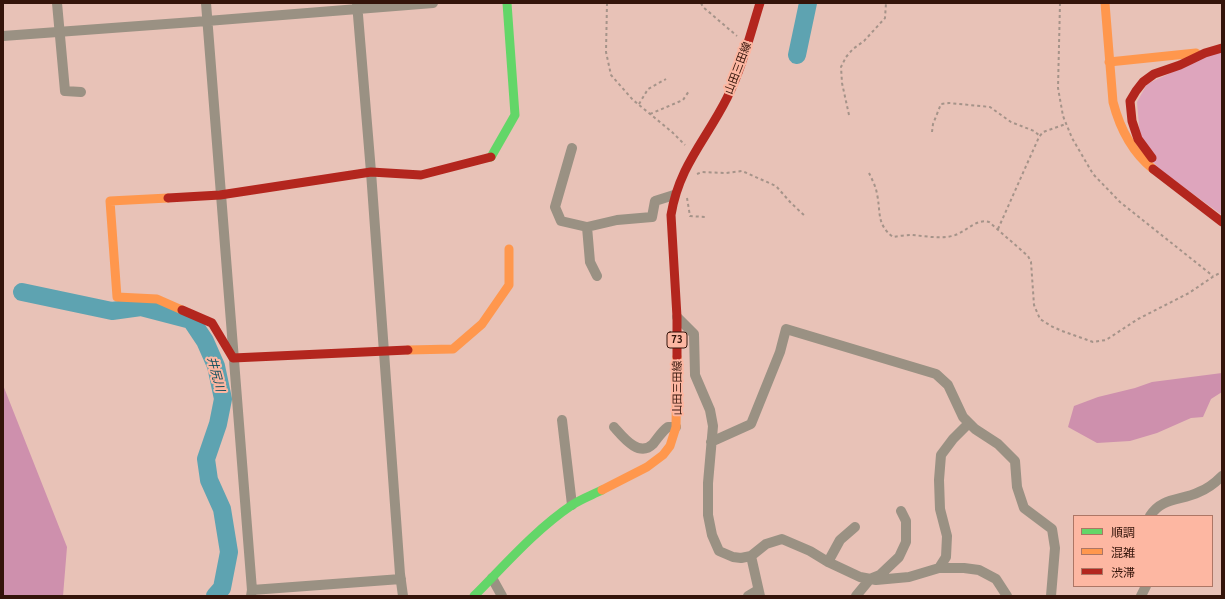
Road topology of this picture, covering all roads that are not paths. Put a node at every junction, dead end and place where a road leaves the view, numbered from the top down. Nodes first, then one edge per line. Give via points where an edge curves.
1 (58, 3) edge
2 (206, 3) edge
3 (433, 3) edge
4 (507, 3) edge
5 (760, 3) edge
6 (1105, 3) edge
7 (357, 6) edge
8 (207, 21) junction
9 (60, 32) junction
10 (3, 36) edge
11 (1222, 48) edge
12 (1205, 53) junction
13 (1109, 62) junction
14 (81, 92) dead end
15 (572, 148) dead end
16 (371, 172) junction
17 (1181, 191) junction
18 (674, 194) junction
19 (220, 195) junction
20 (1222, 222) edge
21 (587, 227) junction
22 (509, 249) dead end
23 (597, 276) dead end
24 (677, 317) junction
25 (383, 350) junction
26 (233, 358) junction
27 (562, 420) dead end
28 (969, 423) junction
29 (676, 426) junction
30 (614, 427) dead end
31 (711, 442) junction
32 (1222, 476) edge
33 (572, 506) junction
34 (901, 511) dead end
35 (1151, 515) edge
36 (855, 527) dead end
37 (751, 556) junction
38 (828, 562) junction
39 (939, 568) junction
40 (492, 578) junction
41 (401, 579) junction
42 (870, 579) junction
43 (1146, 587) edge
44 (251, 593) edge
45 (759, 593) edge
46 (403, 596) edge
47 (474, 596) edge
48 (502, 596) edge
49 (748, 596) edge
50 (856, 596) edge
51 (1007, 596) edge
52 (1051, 596) edge
53 (1141, 596) edge

1 - 9 street
2 - 8 street
3 - 7 street
4 - 16 street via 515,115 490,158 421,176
5 - 18 street, 山田三田線 / 73 via 736,78
6 - 13 street
7 - 8 street
7 - 16 street
8 - 9 street
8 - 19 street
9 - 10 street
9 - 14 street via 65,91
11 - 12 street
12 - 13 street
12 - 17 street via 1154,74 1143,82 1130,101 1132,121 1138,139
13 - 17 street via 1113,102 1124,134 1142,160
15 - 21 street via 555,207 561,221
16 - 19 street
16 - 25 street
17 - 20 street
18 - 21 street via 655,201 652,217 617,220
18 - 24 street, 山田三田線 / 73 via 671,215
19 - 26 street
19 - 26 street via 110,201 117,297 157,299 212,323
21 - 23 street via 590,262
22 - 25 street via 509,285 482,324 454,349
24 - 29 street, 山田三田線 / 73
24 - 31 street via 694,334 695,375 710,410 713,426
25 - 26 street
25 - 41 street
26 - 44 street
27 - 33 street
28 - 31 street via 963,417 948,385 936,374 786,329 780,352 751,424
28 - 39 street via 941,455 940,509 948,536 946,557
28 - 52 street via 998,444 1015,461 1017,488 1024,508 1052,529 1055,548
29 - 30 street via 668,427 651,446 646,448 638,448
29 - 33 street, 山田三田線 / 73 via 673,442 658,460
31 - 37 street via 708,515 712,535 719,551 732,557
32 - 35 street via 1199,492 1160,504
33 - 40 street, 山田三田線 / 73 via 544,527
34 - 42 street via 906,521 906,542 899,557 880,575
36 - 38 street via 840,540
37 - 38 street via 766,544 782,539
37 - 45 street
38 - 42 street
39 - 42 street via 909,577
39 - 51 street via 978,570 996,579
40 - 47 street, 山田三田線 / 73
40 - 48 street
41 - 44 street
41 - 46 street
42 - 50 street
43 - 53 street
45 - 49 street

